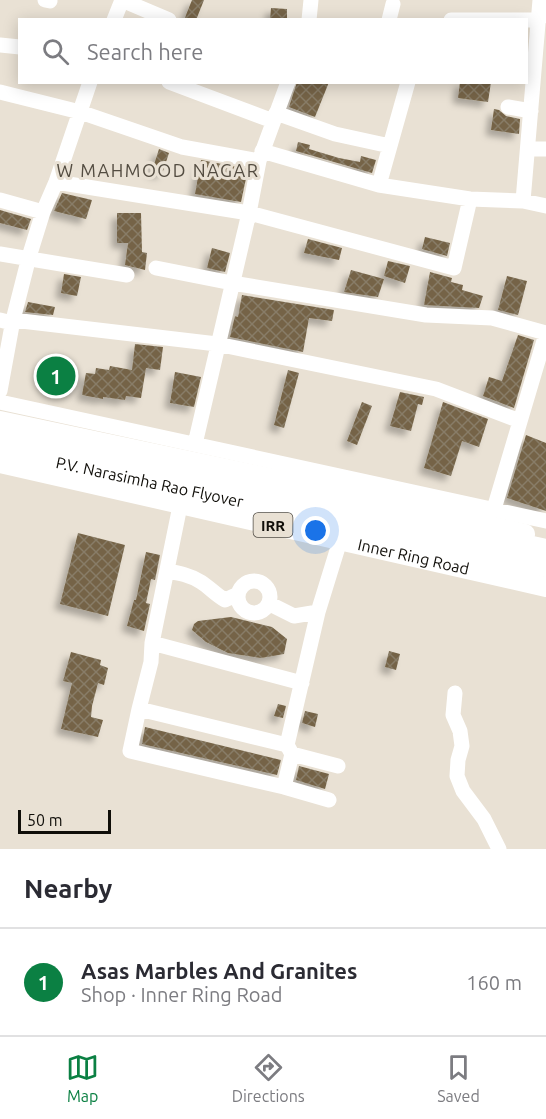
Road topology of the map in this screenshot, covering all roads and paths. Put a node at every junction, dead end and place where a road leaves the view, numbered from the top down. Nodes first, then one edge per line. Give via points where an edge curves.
1 (311, 0) edge
2 (541, 12) edge
3 (115, 18) edge
4 (164, 18) edge
5 (309, 18) edge
6 (474, 18) edge
7 (0, 45) edge
8 (18, 47) edge
9 (89, 84) edge
10 (175, 84) edge
11 (287, 84) edge
12 (407, 84) edge
13 (0, 92) edge
14 (508, 107) dead end
15 (531, 111) junction
16 (80, 112) junction
17 (275, 117) junction
18 (390, 146) junction
19 (528, 149) junction
20 (546, 149) edge
21 (260, 156) junction
22 (56, 182) junction
23 (379, 185) junction
24 (470, 199) junction
25 (0, 200) edge
26 (523, 201) junction
27 (546, 206) edge
28 (43, 212) junction
29 (249, 213) junction
30 (0, 254) edge
31 (29, 257) junction
32 (156, 268) dead end
33 (127, 275) dead end
34 (232, 283) junction
35 (7, 320) edge
36 (546, 333) edge
37 (218, 344) junction
38 (0, 391) edge
39 (0, 402) edge
40 (0, 421) edge
41 (520, 421) junction
42 (0, 433) edge
43 (195, 444) junction
44 (0, 450) edge
45 (0, 463) edge
46 (351, 496) junction
47 (180, 506) junction
48 (494, 509) junction
49 (546, 520) edge
50 (341, 539) junction
51 (546, 539) edge
52 (546, 550) edge
53 (546, 566) edge
54 (167, 571) junction
55 (546, 587) edge
56 (238, 594) junction
57 (270, 604) junction
58 (318, 612) junction
59 (152, 643) junction
60 (302, 683) junction
61 (455, 693) dead end
62 (139, 709) junction
63 (290, 749) junction
64 (338, 766) dead end
65 (284, 788) junction
66 (329, 800) dead end
67 (499, 849) edge

1 - 5 street
2 - 6 street
2 - 15 street
3 - 4 street via 122,0
7 - 8 street
9 - 16 street
10 - 17 street
11 - 17 street
12 - 18 street
13 - 16 street
14 - 15 street
15 - 19 street
16 - 21 street via 182,147
16 - 22 street
17 - 18 street
17 - 21 street
18 - 23 street
19 - 20 street
19 - 26 street
21 - 23 street
21 - 29 street
22 - 28 street
22 - 29 street
23 - 24 street
24 - 26 street
24 - 29 street via 454,268
25 - 28 street
26 - 27 street
28 - 31 street
29 - 34 street
30 - 31 street
31 - 33 street
31 - 35 street
32 - 34 street
34 - 36 street via 426,315 492,318
34 - 37 street
35 - 37 street
35 - 38 street
36 - 41 street
37 - 41 street via 436,389
37 - 43 street
39 - 43 street
40 - 46 main road
41 - 48 street
42 - 52 highway, P.V. Narasimha Rao Flyover
43 - 48 street
44 - 53 highway, P.V. Narasimha Rao Flyover
45 - 47 main road, Inner Ring Road / IRR
46 - 50 street
46 - 51 main road
47 - 50 main road, Inner Ring Road / IRR
47 - 54 street
48 - 49 street
50 - 55 main road, Inner Ring Road / IRR
50 - 58 street
54 - 56 street via 194,578 225,600
54 - 59 street
56 - 57 street via 240,604 252,614 262,612
56 - 57 street via 243,585 257,581 269,589
57 - 58 street via 294,616
58 - 60 street
59 - 60 street
59 - 62 street
60 - 63 street
61 - 67 street via 453,715 462,746 457,776
62 - 63 street
62 - 65 street via 130,751
63 - 64 street
63 - 65 street
65 - 66 street

